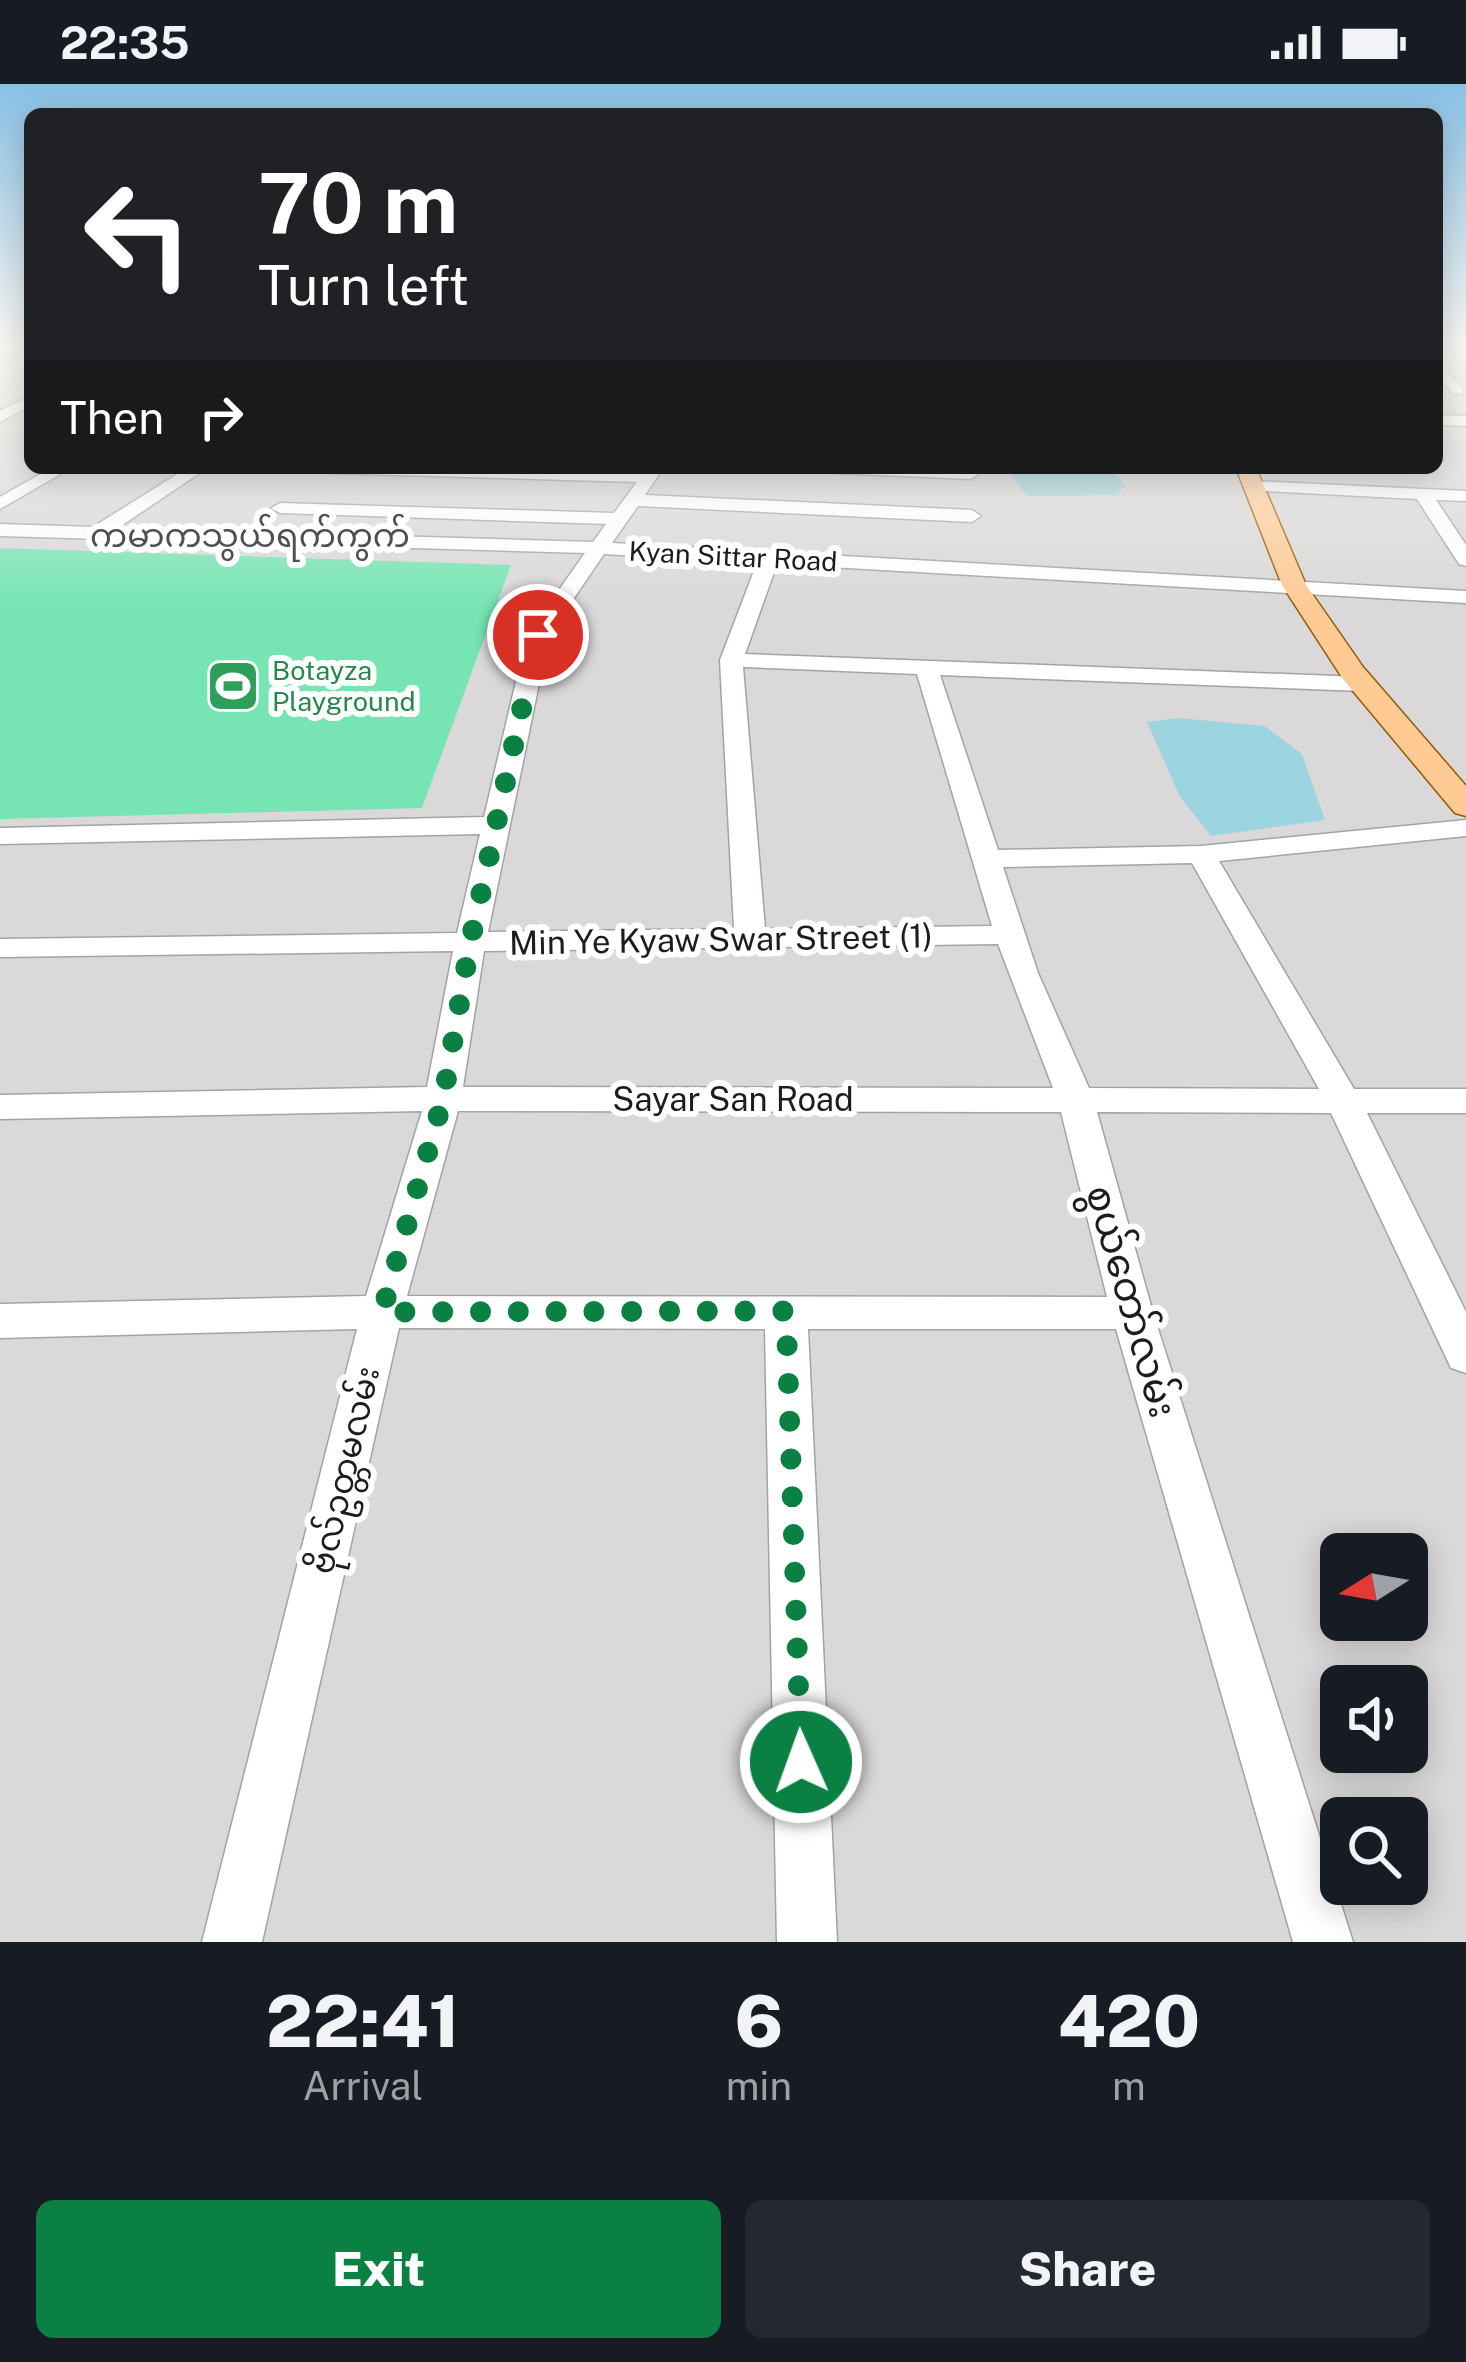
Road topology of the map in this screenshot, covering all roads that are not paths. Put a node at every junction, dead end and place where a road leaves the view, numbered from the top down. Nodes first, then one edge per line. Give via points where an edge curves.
1 (52, 474) edge
2 (190, 474) edge
3 (322, 474) edge
4 (383, 474) edge
5 (970, 474) edge
6 (1250, 477) edge
7 (1423, 494) junction
8 (1466, 496) edge
9 (629, 502) edge
10 (0, 504) edge
11 (280, 508) junction
12 (0, 530) edge
13 (98, 532) junction
14 (242, 537) junction
15 (1459, 539) edge
16 (973, 542) junction
17 (769, 557) junction
18 (1466, 560) edge
19 (1294, 585) junction
20 (1466, 597) edge
21 (731, 660) junction
22 (926, 666) junction
23 (1362, 684) junction
24 (1466, 806) edge
25 (497, 825) junction
26 (1466, 828) edge
27 (0, 836) edge
28 (1201, 854) junction
29 (987, 859) junction
30 (1010, 935) junction
31 (750, 938) junction
32 (470, 943) junction
33 (0, 948) edge
34 (443, 1099) junction
35 (1076, 1100) junction
36 (1466, 1101) edge
37 (1344, 1102) junction
38 (0, 1106) edge
39 (786, 1311) junction
40 (382, 1312) junction
41 (1132, 1313) junction
42 (0, 1321) edge
43 (1466, 1356) edge
44 (232, 1942) edge
45 (807, 1942) edge
46 (1323, 1942) edge

1 - 10 street
2 - 13 street
3 - 11 street
4 - 9 street
5 - 16 street
6 - 7 street
6 - 19 main road
7 - 8 street
7 - 15 street
9 - 11 street
9 - 14 street, Kyan Sittar Road
9 - 16 street
9 - 17 street, Kyan Sittar Road
9 - 25 street, ဗိုလ်ဥတ္တမလမ်း via 538,635
11 - 14 street
12 - 13 street, Kyan Sittar Road
13 - 14 street, Kyan Sittar Road
15 - 18 street
16 - 17 street, Kyan Sittar Road
16 - 19 street, Kyan Sittar Road
17 - 21 street
19 - 20 street, Kyan Sittar Road
19 - 23 main road
21 - 22 street
21 - 31 street
22 - 23 street
22 - 29 street, စွယ်တော်လမ်း
23 - 24 main road
25 - 27 street
25 - 32 street, ဗိုလ်ဥတ္တမလမ်း
26 - 28 street
28 - 29 street
28 - 37 street
29 - 30 street, စွယ်တော်လမ်း
30 - 31 street, Min Ye Kyaw Swar Street (1)
30 - 35 street, စွယ်တော်လမ်း
31 - 32 street, Min Ye Kyaw Swar Street (1)
32 - 33 street, Min Ye Kyaw Swar Street (1)
32 - 34 street, ဗိုလ်ဥတ္တမလမ်း
34 - 35 street, Sayar San Road
34 - 38 street, Sayar San Road
34 - 40 street, ဗိုလ်ဥတ္တမလမ်း
35 - 37 street, Sayar San Road
35 - 41 street, စွယ်တော်လမ်း
36 - 37 street, Sayar San Road
37 - 43 street
39 - 40 street
39 - 41 street
39 - 45 street
40 - 42 street
40 - 44 street, ဗိုလ်ဥတ္တမလမ်း
41 - 46 street, စွယ်တော်လမ်း

